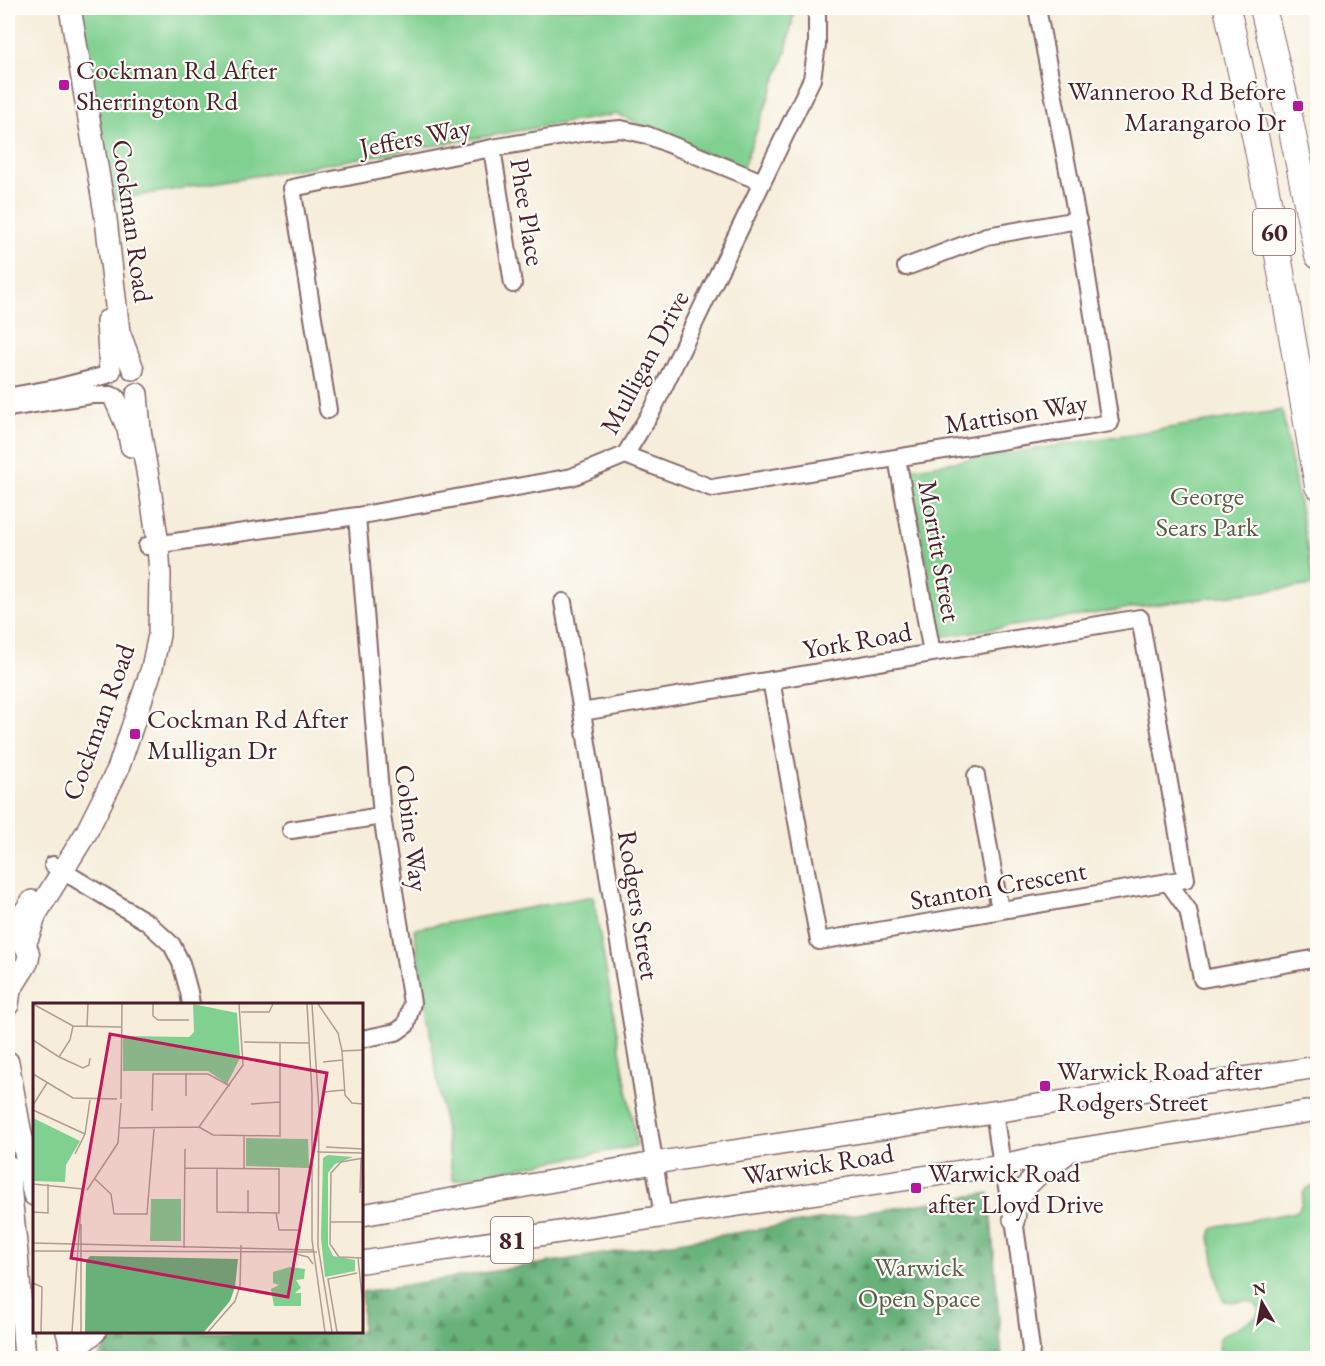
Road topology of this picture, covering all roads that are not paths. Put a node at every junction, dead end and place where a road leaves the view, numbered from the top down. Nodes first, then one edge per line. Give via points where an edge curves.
1 (58, 8) edge
2 (70, 8) edge
3 (817, 8) edge
4 (1037, 8) edge
5 (1227, 8) edge
6 (1263, 8) edge
7 (492, 148) junction
8 (762, 182) junction
9 (1078, 220) junction
10 (1317, 256) edge
11 (906, 267) dead end
12 (513, 284) dead end
13 (133, 369) junction
14 (111, 385) junction
15 (137, 394) junction
16 (8, 397) edge
17 (8, 408) edge
18 (328, 410) dead end
19 (625, 455) junction
20 (1315, 457) edge
21 (897, 458) junction
22 (1317, 485) edge
23 (357, 516) junction
24 (152, 546) junction
25 (563, 602) dead end
26 (932, 653) junction
27 (771, 680) junction
28 (582, 712) junction
29 (976, 776) dead end
30 (382, 816) junction
31 (291, 830) dead end
32 (58, 868) junction
33 (1168, 882) junction
34 (1000, 910) junction
35 (14, 941) edge
36 (1317, 958) edge
37 (16, 970) edge
38 (191, 1003) edge
39 (8, 1005) edge
40 (363, 1039) edge
41 (8, 1062) edge
42 (1317, 1067) edge
43 (1317, 1110) edge
44 (994, 1112) junction
45 (1072, 1150) junction
46 (654, 1163) junction
47 (1002, 1165) junction
48 (8, 1166) edge
49 (33, 1190) edge
50 (363, 1215) edge
51 (663, 1217) junction
52 (1014, 1219) junction
53 (363, 1262) edge
54 (20, 1271) edge
55 (21, 1320) edge
56 (67, 1333) edge
57 (94, 1333) edge
58 (73, 1357) edge
59 (26, 1359) edge
60 (1030, 1359) edge

1 - 14 main road, Cockman Road via 94,221
2 - 13 main road, Cockman Road via 106,219 119,332
3 - 8 street, Mulligan Drive via 812,79
4 - 9 street, Mattison Way
5 - 20 highway, 60 via 1263,172
6 - 10 highway, 60
7 - 8 street, Jeffers Way via 621,129 647,135
7 - 12 street, Phee Place
7 - 18 street, Jeffers Way via 292,188
8 - 19 street, Mulligan Drive via 653,409
9 - 11 street via 987,236
9 - 21 street, Mattison Way via 1110,423
13 - 14 main road via 117,367
13 - 15 main road via 140,381
14 - 15 main road via 126,400
14 - 16 street via 56,388
14 - 17 street via 91,395
14 - 24 main road, Cockman Road via 128,429
15 - 24 main road, Cockman Road via 151,495
19 - 21 street, Mattison Way via 712,488
19 - 23 street, Mulligan Drive via 572,477
20 - 22 highway, 60
21 - 26 street, Morritt Street
23 - 24 street, Mulligan Drive
23 - 30 street, Cobine Way
24 - 32 main road, Cockman Road via 160,575 159,635 152,668 102,803
25 - 28 street, Rodgers Street
26 - 27 street, York Road
26 - 33 street, York Road via 1140,618 1186,879
27 - 28 street, York Road
27 - 34 street, Stanton Crescent via 819,940
28 - 46 street, Rodgers Street
29 - 34 street
30 - 31 street
30 - 40 street, Cobine Way via 412,1003 406,1025 396,1032
32 - 35 main road, Cockman Road via 12,930
32 - 38 street via 147,922 172,945 181,963
33 - 34 street, Stanton Crescent
33 - 36 street via 1188,910 1202,979
35 - 37 main road via 28,954 27,964
37 - 39 main road
41 - 49 main road
42 - 44 main road, Warwick Road / 81
43 - 45 main road, Warwick Road / 81
44 - 46 main road, Warwick Road / 81
44 - 47 street
45 - 47 main road, Warwick Road / 81
45 - 52 main road via 1024,1189 1016,1202
46 - 50 main road, Warwick Road / 81
46 - 51 street, Rodgers Street
47 - 51 main road, Warwick Road / 81
47 - 52 street
48 - 54 main road
51 - 53 main road, Warwick Road / 81
52 - 60 street
54 - 55 main road
55 - 59 main road
56 - 58 main road
57 - 58 main road

